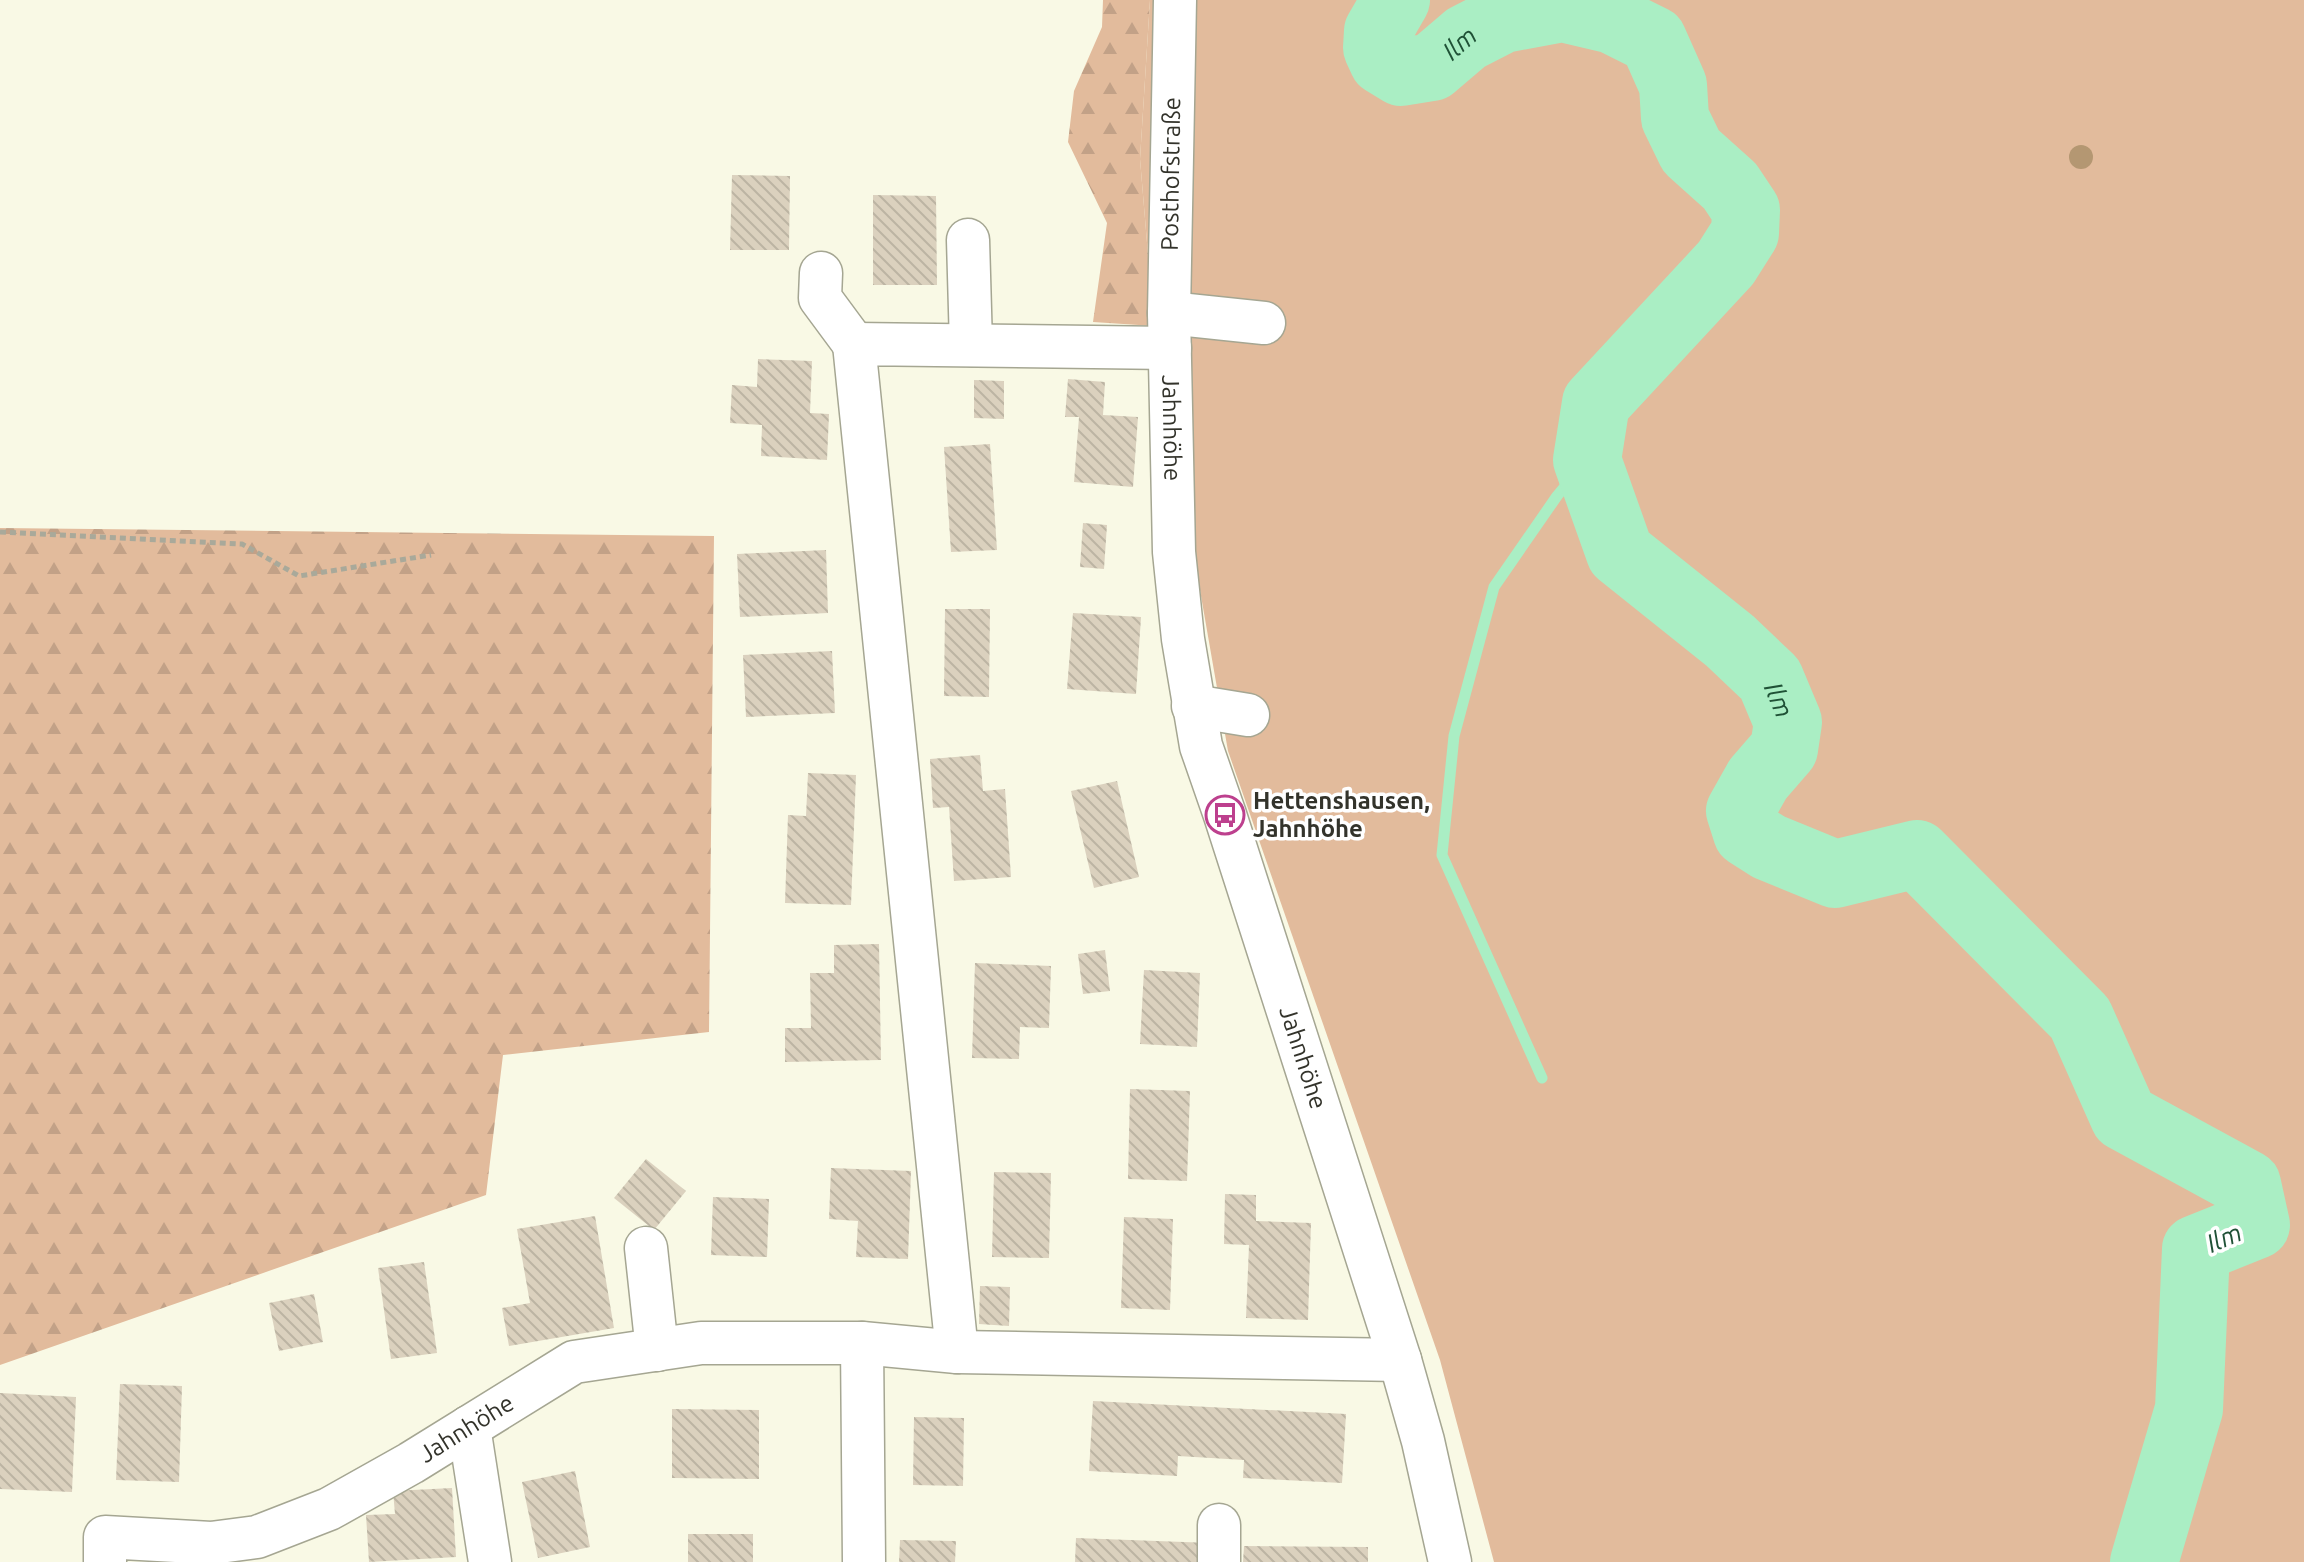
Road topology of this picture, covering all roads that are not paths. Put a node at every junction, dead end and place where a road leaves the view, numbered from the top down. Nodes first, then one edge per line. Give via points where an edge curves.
1 (1175, 0) edge
2 (968, 240) dead end
3 (821, 273) dead end
4 (1264, 323) dead end
5 (1170, 330) junction
6 (854, 344) junction
7 (971, 345) junction
8 (1193, 706) junction
9 (1248, 715) dead end
10 (646, 1248) dead end
11 (862, 1343) junction
12 (657, 1350) junction
13 (957, 1352) junction
14 (1400, 1360) junction
15 (469, 1427) junction
16 (105, 1562) edge
17 (490, 1562) edge
18 (864, 1562) edge
19 (1450, 1562) edge

1 - 5 street, Posthofstraße
2 - 7 street
3 - 6 street via 820,298
4 - 5 street
5 - 7 street, Jahnhöhe
5 - 8 street, Jahnhöhe via 1174,552
6 - 7 street, Jahnhöhe
6 - 13 street
8 - 9 street
8 - 14 street, Jahnhöhe via 1201,746
10 - 12 street
11 - 12 street, Jahnhöhe via 701,1343
11 - 13 street, Jahnhöhe
11 - 18 street
12 - 15 street, Jahnhöhe via 574,1362
13 - 14 street, Jahnhöhe
14 - 19 street
15 - 16 street, Jahnhöhe via 329,1509 257,1537 211,1543 105,1537
15 - 17 street

